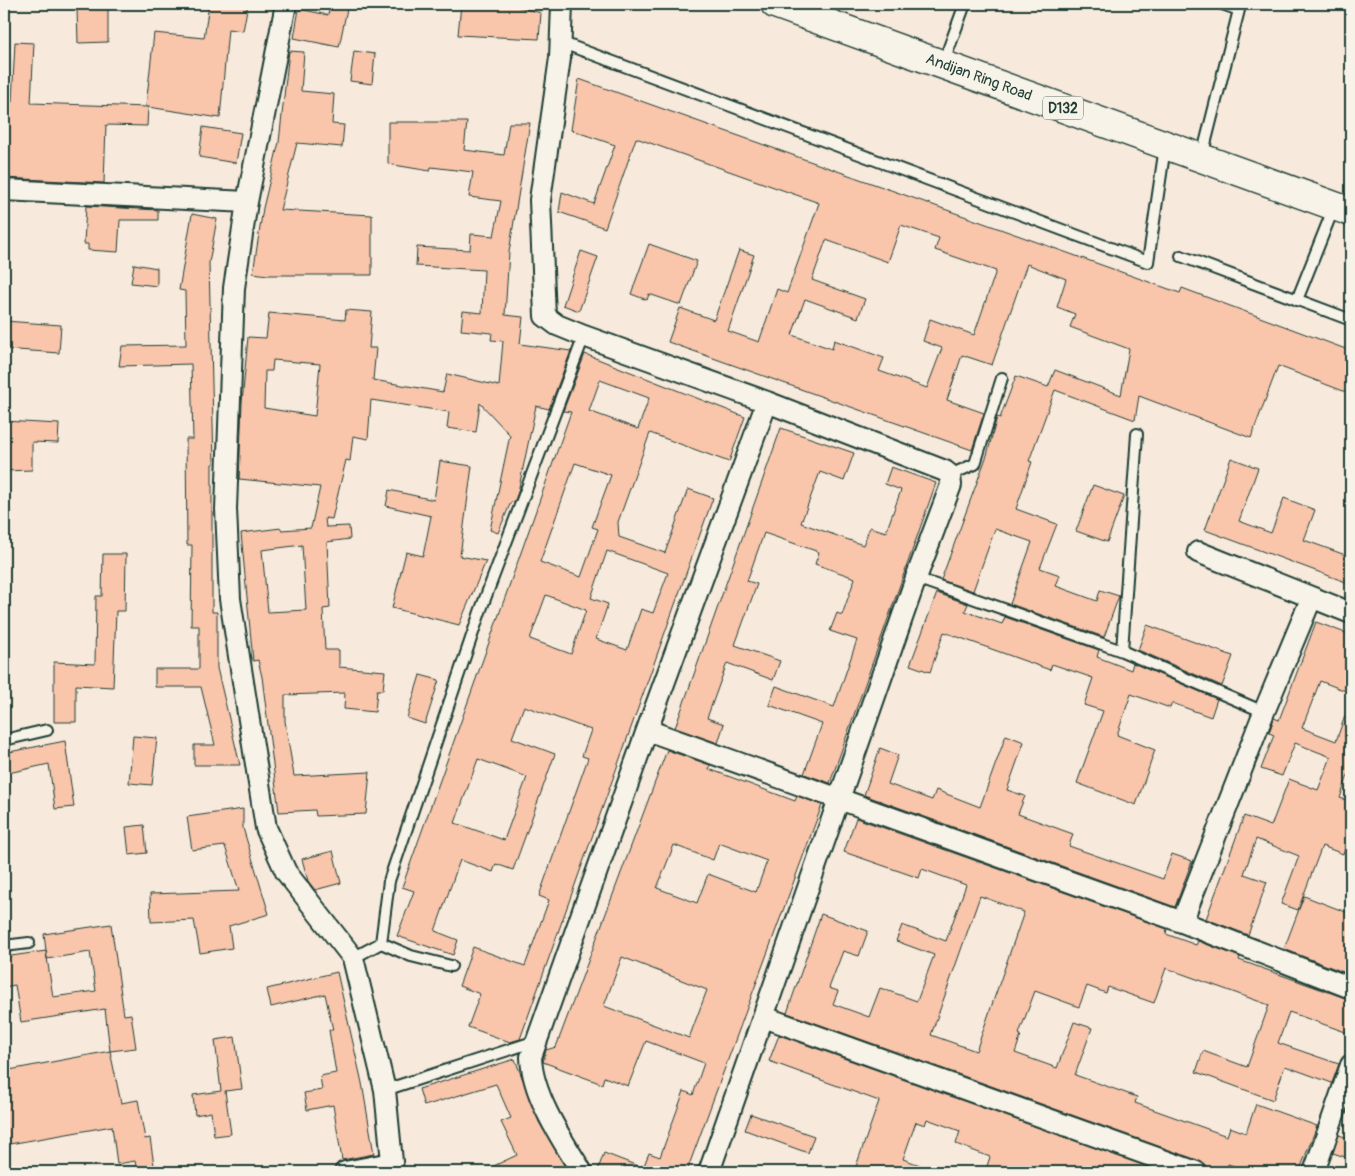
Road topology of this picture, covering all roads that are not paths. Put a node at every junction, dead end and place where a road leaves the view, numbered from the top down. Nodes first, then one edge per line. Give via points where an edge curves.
1 (286, 4) edge
2 (562, 4) edge
3 (775, 4) edge
4 (965, 4) edge
5 (1222, 4) edge
6 (1240, 7) edge
7 (560, 42) junction
8 (942, 64) junction
9 (1166, 145) junction
10 (1202, 158) junction
11 (4, 190) edge
12 (247, 202) junction
13 (1343, 209) edge
14 (1181, 256) dead end
15 (1297, 300) junction
16 (1351, 320) edge
17 (584, 336) junction
18 (1002, 378) dead end
19 (768, 402) junction
20 (1137, 434) dead end
21 (950, 475) junction
22 (1198, 552) dead end
23 (916, 578) junction
24 (1311, 599) junction
25 (1351, 613) edge
26 (1122, 651) junction
27 (1264, 712) junction
28 (47, 730) dead end
29 (647, 730) junction
30 (4, 740) edge
31 (839, 800) junction
32 (1182, 922) junction
33 (29, 943) dead end
34 (381, 943) junction
35 (4, 946) edge
36 (353, 958) junction
37 (451, 966) dead end
38 (1351, 988) edge
39 (764, 1017) junction
40 (537, 1041) junction
41 (1351, 1065) edge
42 (385, 1090) junction
43 (392, 1168) edge
44 (345, 1172) edge
45 (582, 1172) edge
46 (709, 1172) edge
47 (1196, 1172) edge
48 (1314, 1172) edge

1 - 12 street
2 - 7 street
3 - 8 highway, Andijan Ring Road / D132
4 - 8 lane
5 - 6 lane
6 - 10 lane
7 - 9 lane via 1148,262
7 - 17 street via 540,200 544,309 550,321
8 - 9 highway, Andijan Ring Road / D132
9 - 10 highway, Andijan Ring Road / D132
10 - 13 highway, Andijan Ring Road / D132
11 - 12 street
12 - 36 street via 234,288 226,509 230,599 266,828 286,872
13 - 15 lane
14 - 15 lane
15 - 16 lane
17 - 19 street
17 - 34 lane via 480,612 389,881
18 - 21 lane via 975,464
19 - 21 street
19 - 29 street
20 - 26 lane
21 - 23 street via 951,485
22 - 24 street
23 - 26 lane
23 - 31 street
24 - 25 street
24 - 27 street
26 - 27 lane
27 - 32 street
28 - 30 lane
29 - 31 street
29 - 40 street
31 - 32 street
31 - 39 street
32 - 38 street
33 - 35 lane
34 - 36 lane
34 - 37 lane via 411,956
36 - 42 street
39 - 46 street
39 - 47 street
40 - 42 lane
40 - 45 street via 531,1057 531,1071 561,1138
41 - 48 street
42 - 43 street
43 - 44 street

